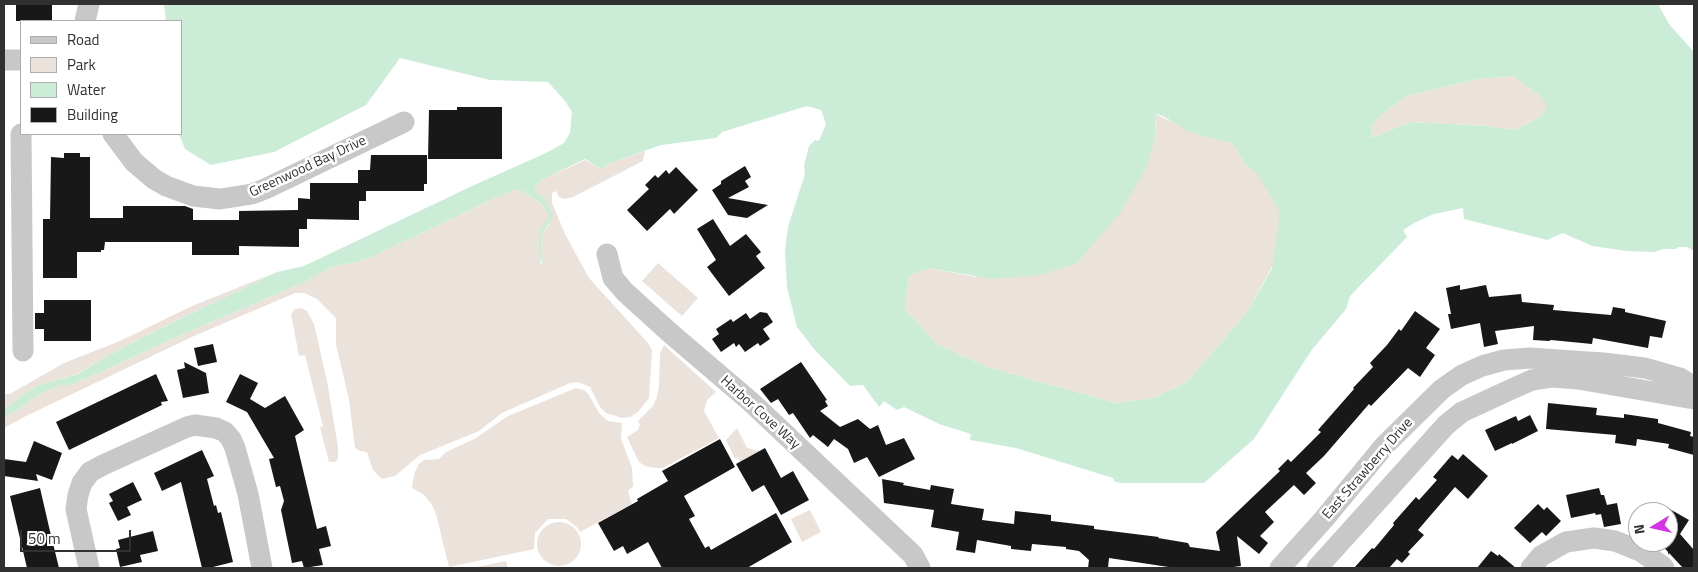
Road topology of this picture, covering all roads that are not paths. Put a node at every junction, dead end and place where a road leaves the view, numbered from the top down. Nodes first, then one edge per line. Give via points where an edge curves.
1 (89, 4) edge
2 (85, 20) edge
3 (4, 60) edge
4 (20, 60) edge
5 (404, 122) dead end
6 (22, 135) edge
7 (114, 135) edge
8 (608, 254) dead end
9 (23, 351) dead end
10 (1694, 387) edge
11 (1694, 399) edge
12 (89, 568) edge
13 (262, 568) edge
14 (920, 568) edge
15 (1280, 568) edge
16 (1317, 568) edge
17 (1531, 568) edge
18 (1664, 568) edge

1 - 2 street
3 - 4 street
5 - 7 street, Greenwood Bay Drive via 265,189 220,199 193,196 154,179 134,162
6 - 9 street
8 - 14 street, Harbor Cove Way via 613,278 625,292 751,402 913,555
10 - 15 street, East Strawberry Drive via 1680,378 1645,368 1603,363 1530,358 1482,366 1442,389 1384,445
11 - 16 street, East Strawberry Drive via 1578,379 1532,380 1514,388 1462,412 1446,425
12 - 13 street via 76,509 82,483 90,472 195,425 216,428 233,443 248,494
17 - 18 street via 1541,556 1566,542 1594,538 1615,541 1640,551

